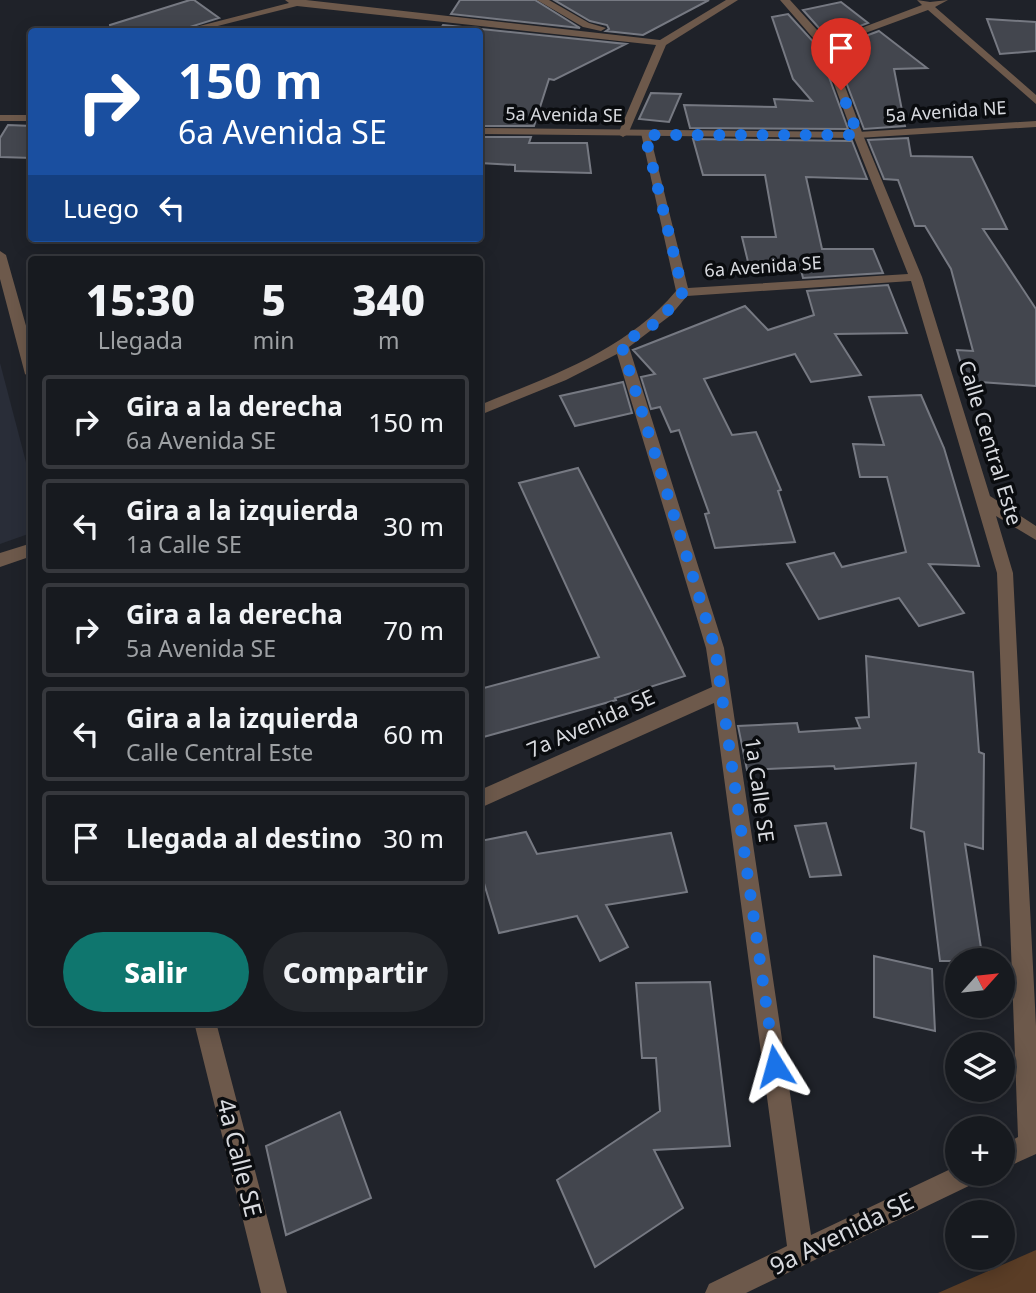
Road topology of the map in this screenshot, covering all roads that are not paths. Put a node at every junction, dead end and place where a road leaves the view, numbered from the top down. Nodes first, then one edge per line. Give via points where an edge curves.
1 (542, 0) edge
2 (733, 0) edge
3 (785, 0) edge
4 (943, 0) edge
5 (298, 1) edge
6 (924, 3) edge
7 (195, 28) edge
8 (662, 43) junction
9 (825, 45) junction
10 (1036, 101) edge
11 (0, 118) edge
12 (28, 118) edge
13 (1036, 124) edge
14 (483, 131) edge
15 (623, 134) junction
16 (645, 135) junction
17 (858, 135) junction
18 (0, 255) edge
19 (916, 277) junction
20 (683, 292) junction
21 (621, 344) junction
22 (28, 359) edge
23 (483, 409) edge
24 (984, 500) junction
25 (1036, 534) edge
26 (28, 550) edge
27 (0, 560) edge
28 (722, 691) junction
29 (483, 798) edge
30 (206, 1026) edge
31 (1015, 1151) edge
32 (945, 1184) edge
33 (801, 1254) junction
34 (274, 1293) edge
35 (718, 1293) edge

1 - 8 street via 586,25
2 - 8 street
3 - 9 street, Calle Central Este
4 - 6 street
5 - 7 street
5 - 8 street
6 - 9 street via 893,21
6 - 10 street
8 - 15 street
9 - 17 street, Calle Central Este
11 - 12 street
13 - 17 street, 5a Avenida NE
14 - 15 street, 5a Avenida SE
15 - 16 street, 5a Avenida SE
16 - 17 street, 5a Avenida SE
16 - 20 street
17 - 19 street, Calle Central Este
18 - 22 street
19 - 20 street, 6a Avenida SE
19 - 24 street, Calle Central Este
20 - 21 street, 6a Avenida SE via 659,321
21 - 23 street, 6a Avenida SE via 560,378
21 - 28 street, 1a Calle SE via 715,648
24 - 25 street
24 - 31 street, Calle Central Este via 1004,573 1030,1144
26 - 27 street
28 - 29 street, 7a Avenida SE
28 - 33 street, 1a Calle SE
30 - 34 street, 4a Calle SE
32 - 33 street, 9a Avenida SE
33 - 35 street, 9a Avenida SE

